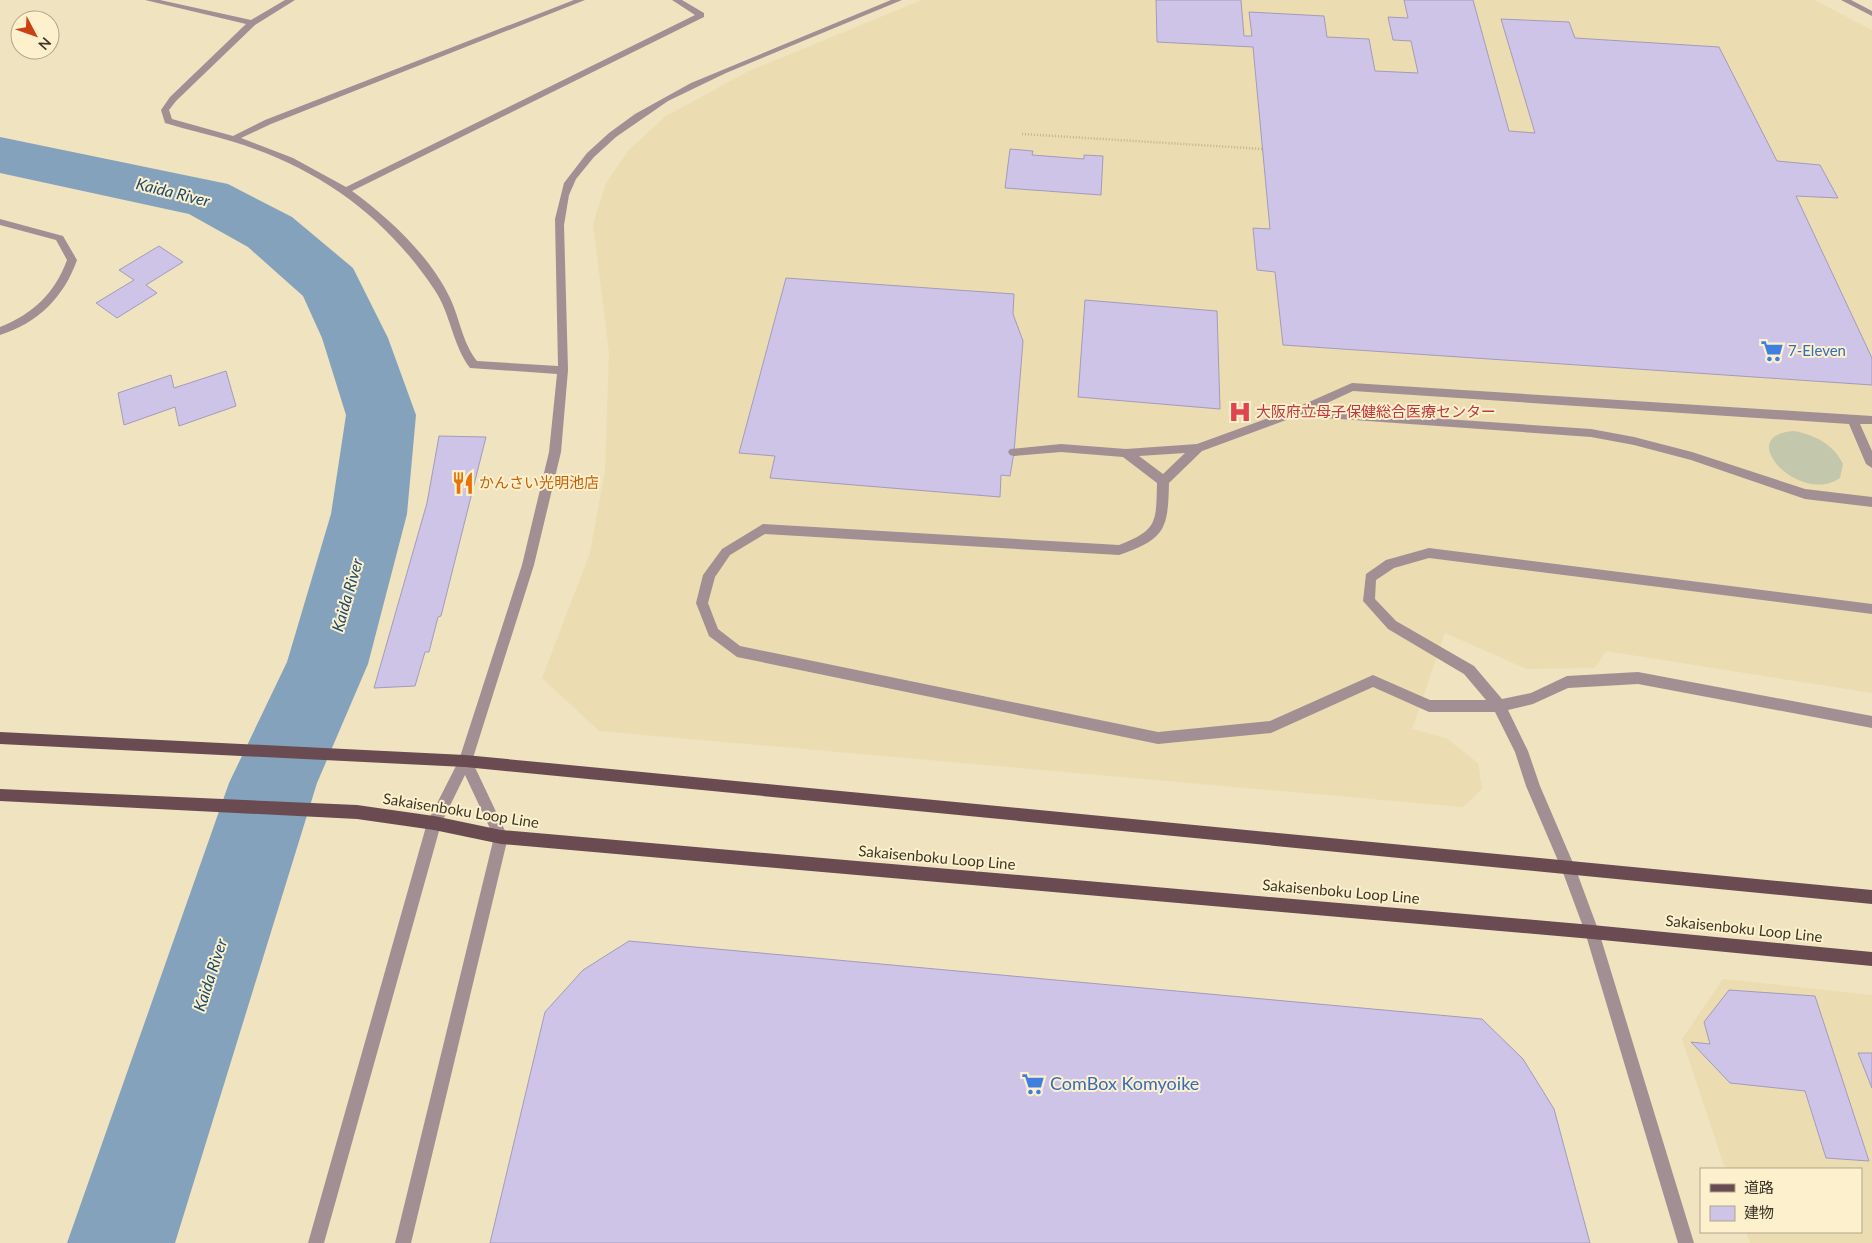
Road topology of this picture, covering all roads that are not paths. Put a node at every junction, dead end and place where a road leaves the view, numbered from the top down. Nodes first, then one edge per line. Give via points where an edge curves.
1 (149, 0) edge
2 (290, 0) edge
3 (581, 0) edge
4 (676, 0) edge
5 (898, 0) edge
6 (1846, 0) edge
7 (1872, 14) edge
8 (252, 23) junction
9 (233, 139) junction
10 (347, 190) junction
11 (0, 222) edge
12 (0, 331) edge
13 (563, 370) junction
14 (1296, 412) junction
15 (1854, 420) junction
16 (1872, 420) edge
17 (1198, 448) junction
18 (1014, 452) dead end
19 (1126, 453) junction
20 (1872, 464) edge
21 (1163, 481) junction
22 (1872, 502) edge
23 (1872, 609) edge
24 (1499, 706) junction
25 (1872, 722) edge
26 (0, 738) edge
27 (465, 761) junction
28 (0, 795) edge
29 (434, 823) junction
30 (501, 838) junction
31 (1569, 870) junction
32 (1872, 897) edge
33 (1592, 932) junction
34 (1872, 959) edge
35 (316, 1243) edge
36 (403, 1243) edge
37 (1686, 1243) edge

1 - 8 street
2 - 8 street
3 - 9 street via 268,122
4 - 10 street via 701,15
5 - 13 street via 688,87 643,113 595,153 572,178 561,203 559,225
6 - 7 street
8 - 9 street via 165,110 168,121
9 - 10 street via 280,155
10 - 13 street via 377,213 426,269 447,301 463,352 474,365
11 - 12 street via 60,238 72,260 66,279 46,306
13 - 27 street via 555,452 528,565
14 - 15 street via 1352,387
14 - 17 street
14 - 22 street via 1591,433 1692,456 1805,494
15 - 16 street
15 - 20 street
17 - 19 street
17 - 21 street
18 - 19 street via 1060,448
19 - 21 street
21 - 24 street via 1162,520 1147,540 1119,550 763,529 726,552 709,575 702,603 713,632 737,651 1158,738 1271,727 1373,681 1429,706
23 - 24 street via 1429,553 1390,564 1370,578 1369,601 1392,625 1468,670
24 - 25 street via 1533,698 1567,682 1638,678
24 - 31 street via 1521,750
26 - 27 main road
27 - 29 street
27 - 30 street
27 - 31 main road
28 - 29 main road, Sakaisenboku Loop Line via 357,812
29 - 30 main road, Sakaisenboku Loop Line
29 - 35 street
30 - 33 main road, Sakaisenboku Loop Line
30 - 36 street
31 - 32 main road
31 - 33 street
33 - 34 main road, Sakaisenboku Loop Line
33 - 37 street

